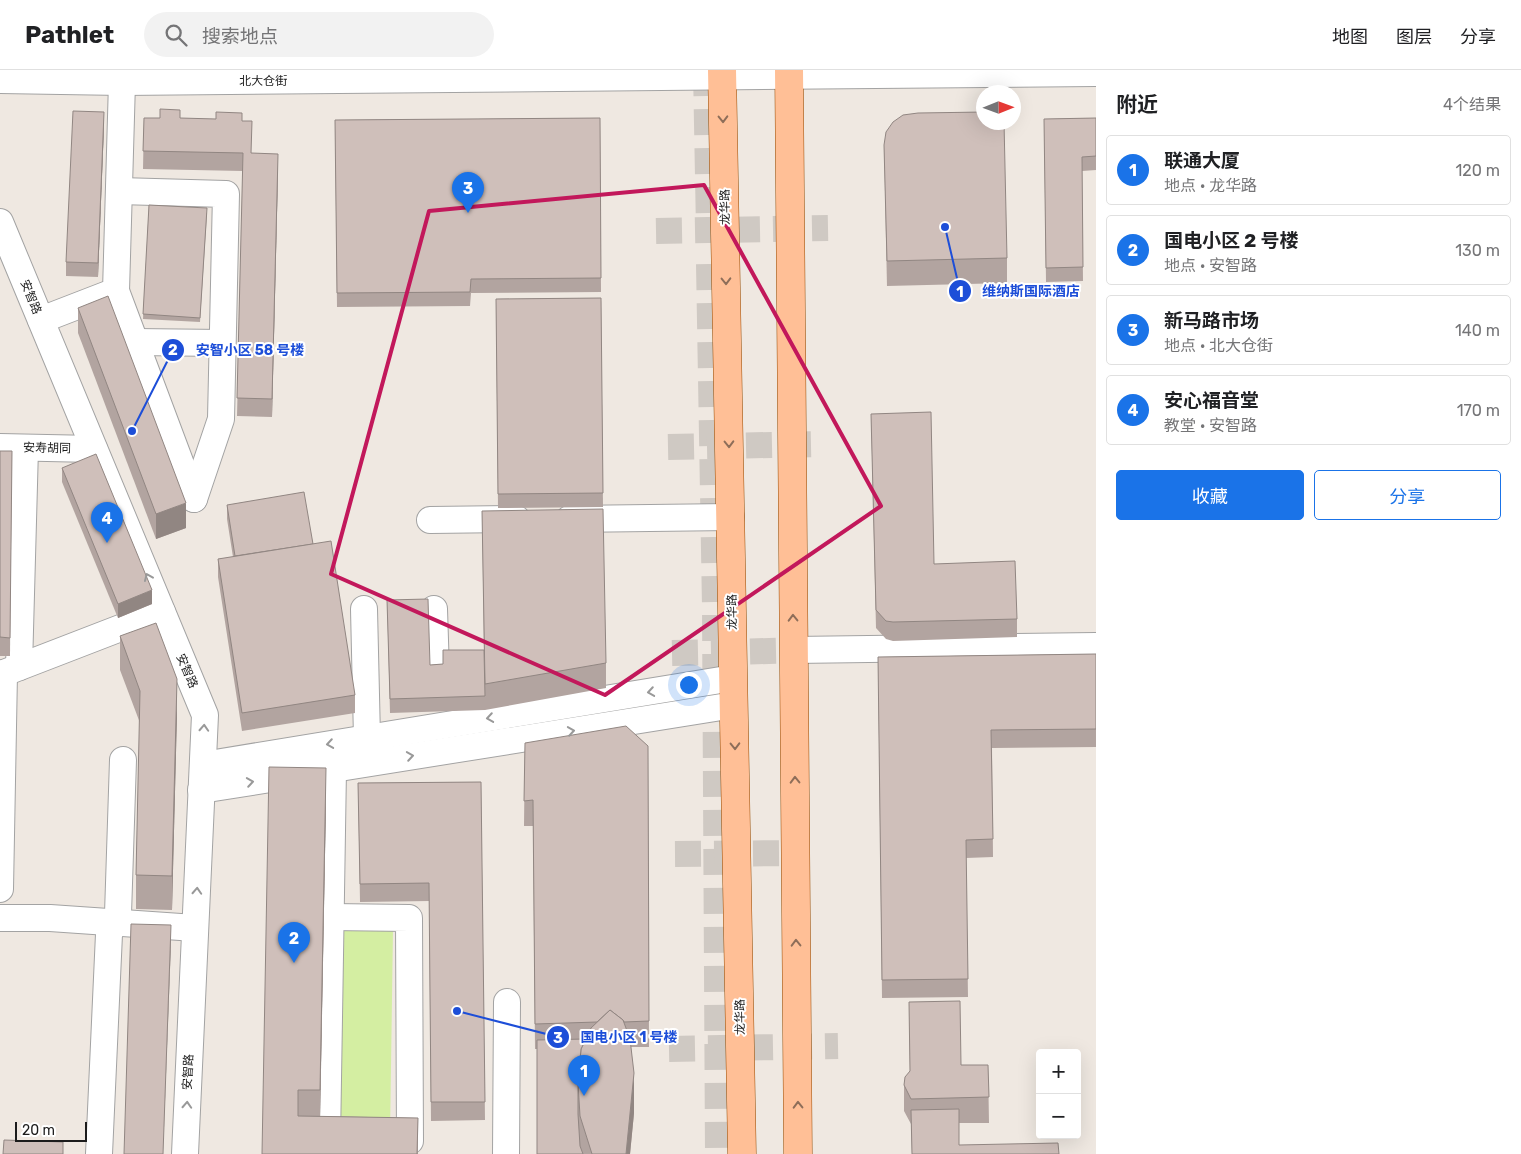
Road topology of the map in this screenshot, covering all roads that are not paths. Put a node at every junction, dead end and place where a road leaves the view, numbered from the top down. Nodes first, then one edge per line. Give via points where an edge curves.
1 (789, 73) edge
2 (722, 74) edge
3 (1096, 74) edge
4 (0, 80) edge
5 (122, 82) junction
6 (119, 191) junction
7 (0, 222) edge
8 (116, 291) junction
9 (41, 320) junction
10 (135, 342) junction
11 (222, 343) junction
12 (13, 447) edge
13 (94, 449) junction
14 (731, 517) junction
15 (430, 520) dead end
16 (364, 609) dead end
17 (434, 609) dead end
18 (162, 612) junction
19 (1096, 646) edge
20 (794, 650) junction
21 (8, 672) edge
22 (436, 672) edge
23 (734, 692) junction
24 (369, 751) junction
25 (123, 760) dead end
26 (333, 769) junction
27 (202, 777) junction
28 (0, 889) edge
29 (0, 918) edge
30 (331, 918) junction
31 (114, 923) junction
32 (195, 928) junction
33 (507, 1002) dead end
34 (99, 1154) edge
35 (184, 1154) edge
36 (506, 1154) edge
37 (742, 1154) edge
38 (798, 1154) edge

1 - 2 street, 北大仓街
1 - 3 street, 北大仓街
20 -> 1 main road
2 - 5 street, 北大仓街
2 -> 14 main road, 龙华路
4 - 5 street, 北大仓街
5 - 6 street
6 - 8 street
6 - 11 street via 226,194
7 - 9 street, 安智路
8 - 9 street
8 - 10 street
9 - 13 street, 安智路
10 - 11 street
10 - 11 street via 194,499 221,419
12 - 13 street, 安寿胡同
12 - 21 street
18 -> 13 street, 安智路
14 - 15 street
14 - 23 main road, 龙华路
16 - 24 street
17 - 22 street
18 - 21 street
27 -> 18 street, 安智路 via 205,715
19 - 20 street
38 -> 20 main road
21 - 28 street
23 - 24 street
23 -> 37 main road, 龙华路
24 - 26 street
24 -> 27 street
25 - 31 street via 118,914
27 -> 26 street
26 - 30 street
32 -> 27 street, 安智路
29 - 31 street
30 - 30 street via 327,1141 410,1141 409,918
31 - 32 street
31 - 34 street via 109,934
35 -> 32 street, 安智路
33 - 36 street

